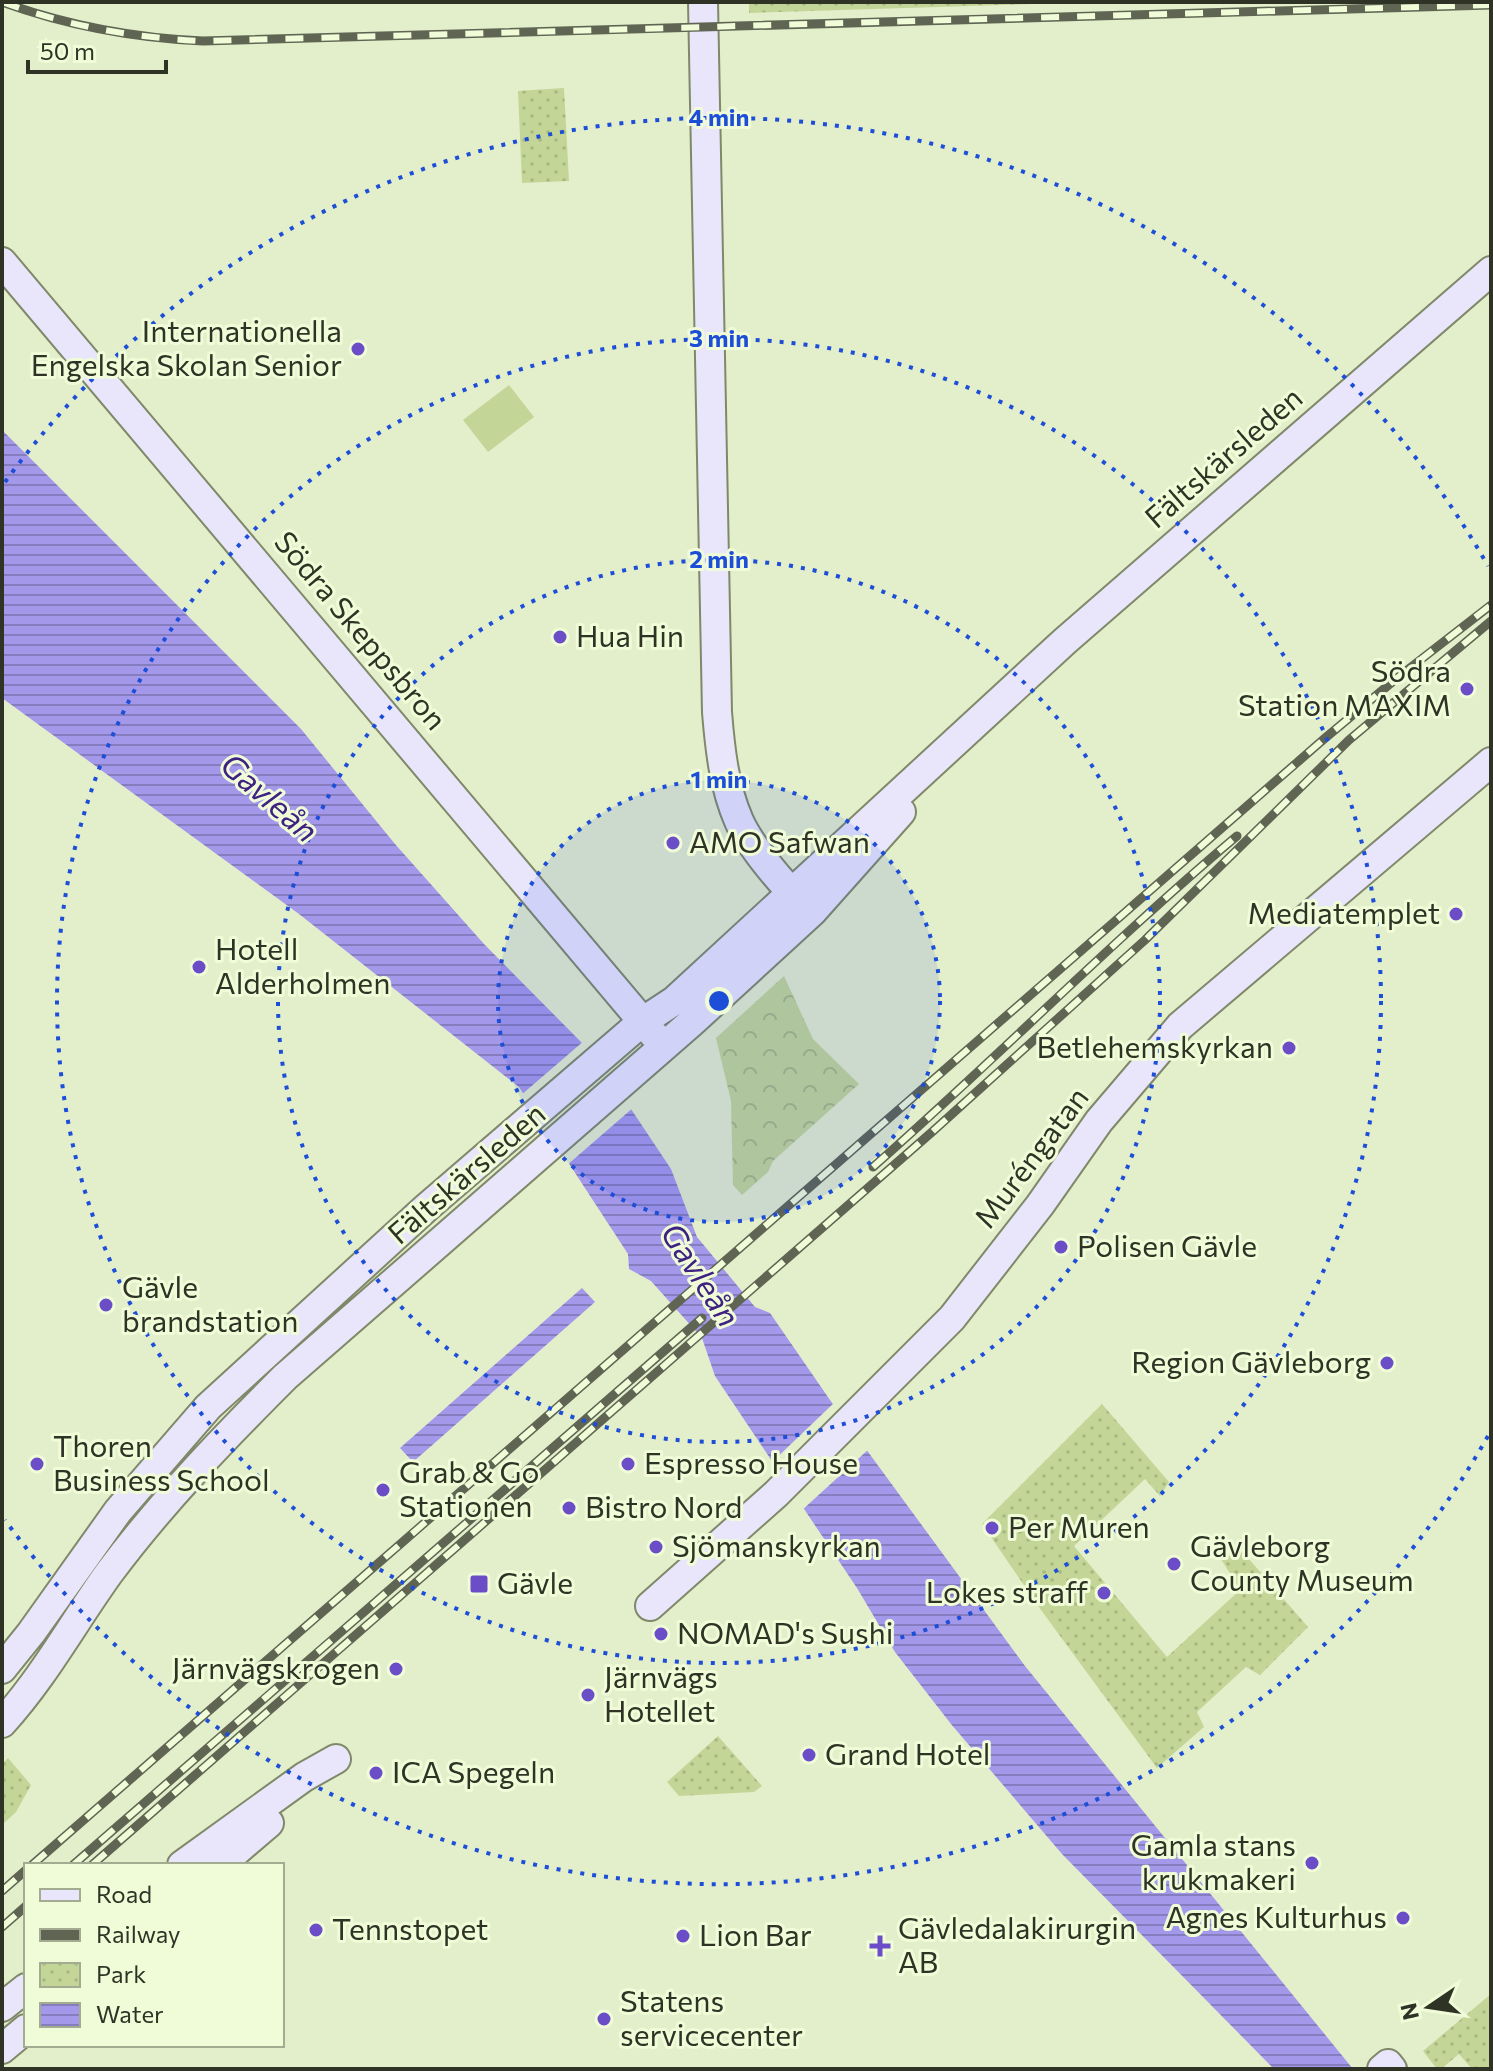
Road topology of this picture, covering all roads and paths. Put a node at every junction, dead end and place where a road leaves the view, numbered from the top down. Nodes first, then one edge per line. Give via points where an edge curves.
1 (703, 2) edge
2 (2, 262) edge
3 (1491, 271) edge
4 (1002, 698) junction
5 (1491, 762) edge
6 (790, 892) junction
7 (812, 912) junction
8 (642, 1022) junction
9 (664, 1046) junction
10 (650, 1606) dead end
11 (2, 1669) edge
12 (2, 1723) edge
13 (185, 1863) edge
14 (222, 1863) edge
15 (24, 1990) edge
16 (2, 2007) edge
17 (24, 2031) edge
18 (2, 2049) edge

1 - 6 street via 718,725 740,823
2 - 8 street, Södra Skeppsbron
3 - 4 street, Fältskärsleden
4 - 6 street, Fältskärsleden
4 - 7 street, Fältskärsleden
5 - 10 street, Muréngatan via 1180,1026 1099,1121 952,1318 783,1488
6 - 7 street
6 - 8 street, Fältskärsleden via 674,1001
7 - 9 street, Fältskärsleden
8 - 9 street, Södra Skeppsbron
8 - 11 street, Fältskärsleden via 426,1208 208,1407 118,1511
9 - 12 street, Fältskärsleden via 285,1377 230,1432 146,1526
13 - 14 street via 336,1759
15 - 16 street
17 - 18 street

